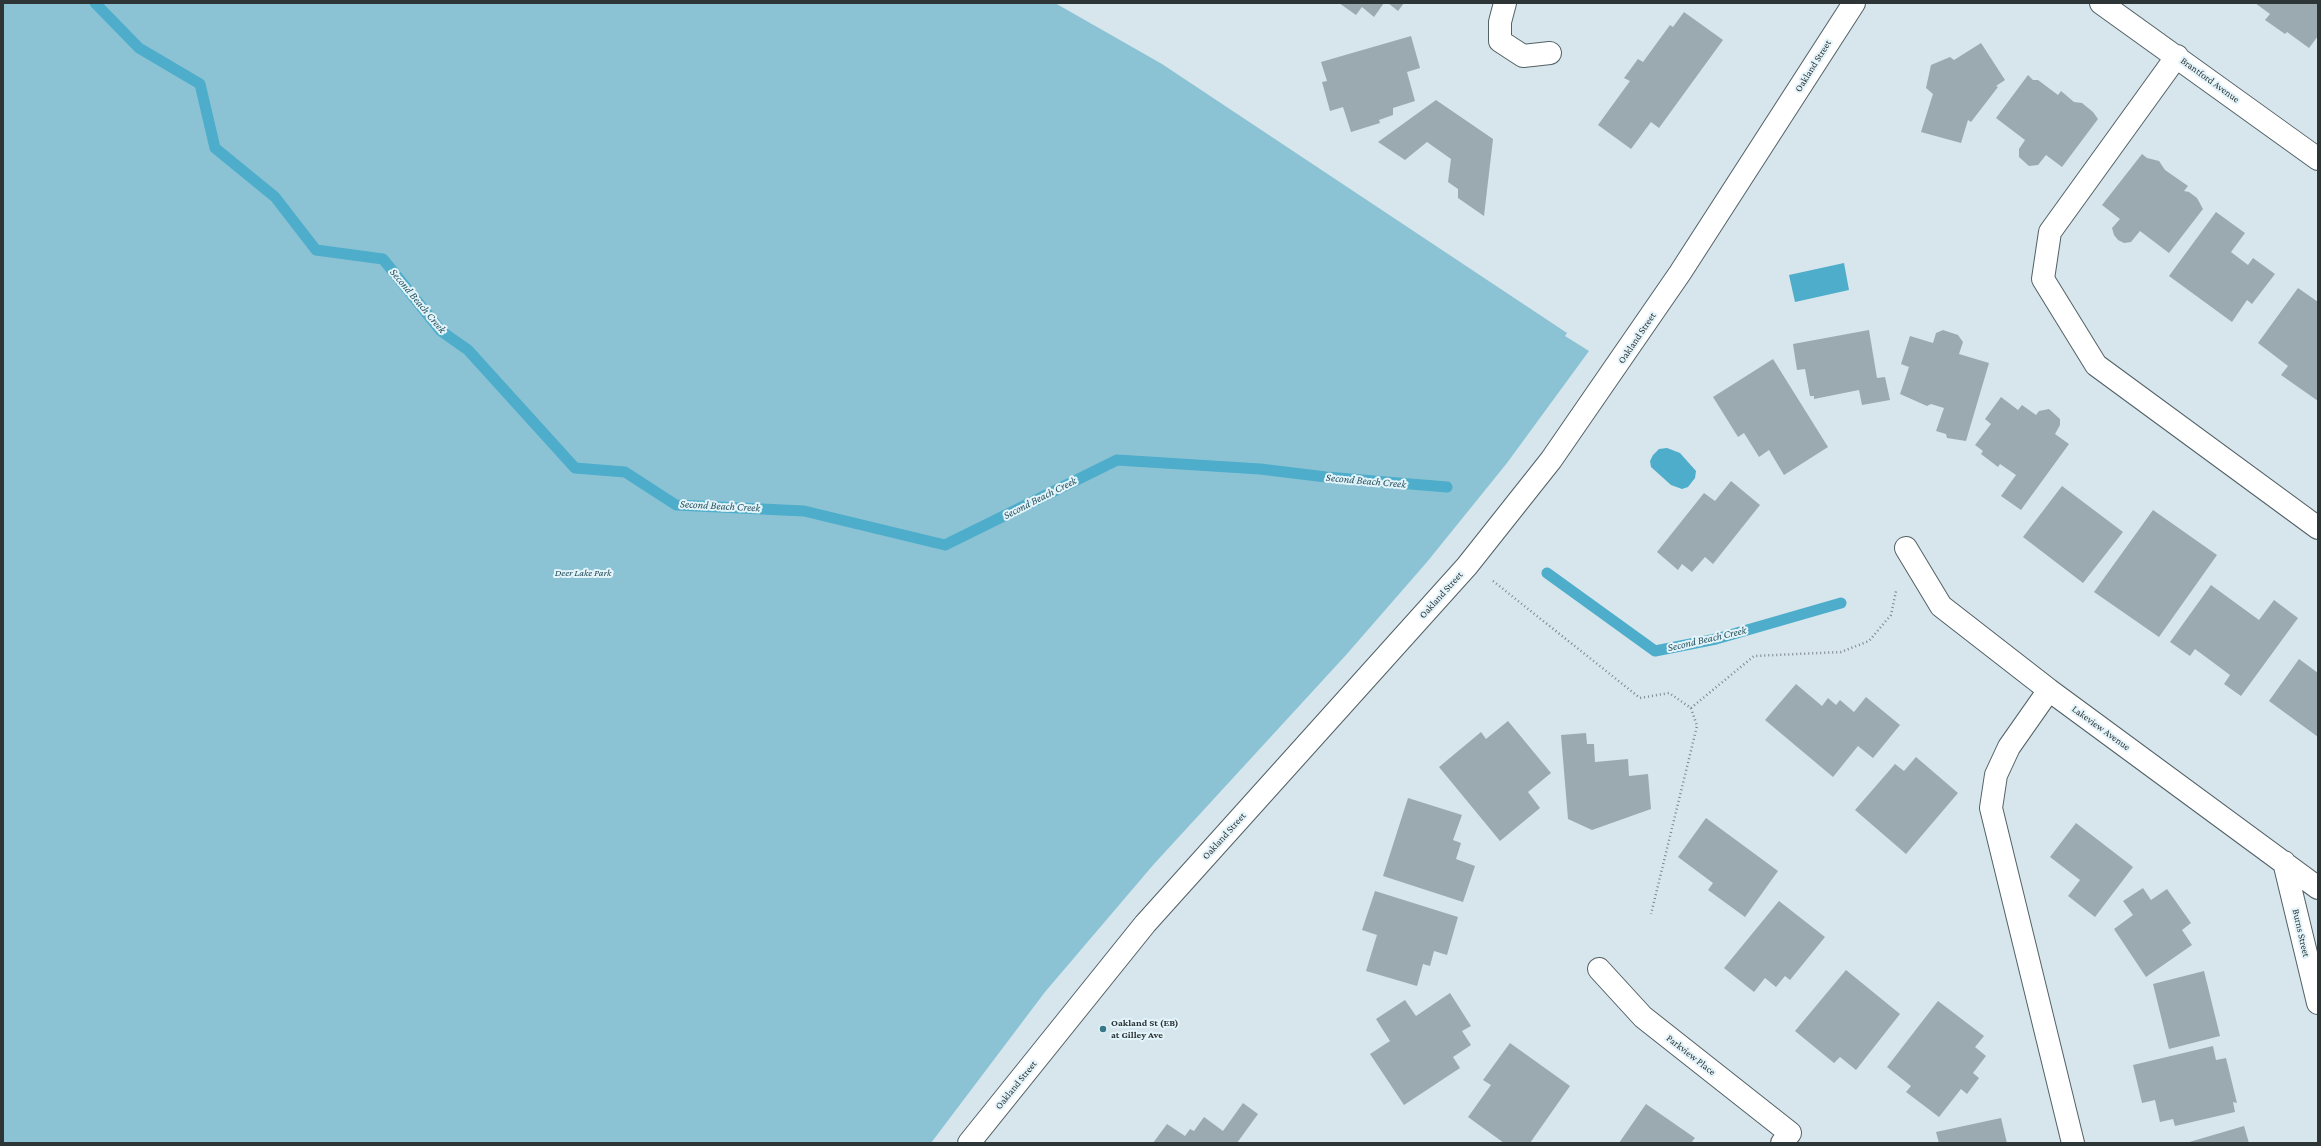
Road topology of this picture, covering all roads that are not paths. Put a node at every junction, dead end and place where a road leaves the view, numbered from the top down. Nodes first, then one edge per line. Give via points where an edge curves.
1 (1506, 3) edge
2 (1854, 3) edge
3 (2101, 3) edge
4 (1550, 53) dead end
5 (2177, 56) junction
6 (2318, 159) edge
7 (2318, 528) edge
8 (1906, 548) road end
9 (2049, 690) junction
10 (2284, 862) junction
11 (2318, 888) edge
12 (1599, 969) dead end
13 (2318, 1003) edge
14 (1791, 1140) edge
15 (969, 1143) edge
16 (2073, 1143) edge

1 - 4 street via 1500,22 1500,41 1523,56
2 - 15 street, Oakland Street via 1680,273 1551,460 1467,566 1146,924
3 - 5 street, Brantford Avenue
5 - 6 street, Brantford Avenue
5 - 7 street via 2050,232 2043,279 2096,365
8 - 9 street, Lakeview Avenue via 1941,606
9 - 10 street, Lakeview Avenue
9 - 16 street via 2009,748 1996,774 1991,808
10 - 11 street, Lakeview Avenue
10 - 13 street, Burns Street
12 - 14 street, Parkview Place via 1643,1018

